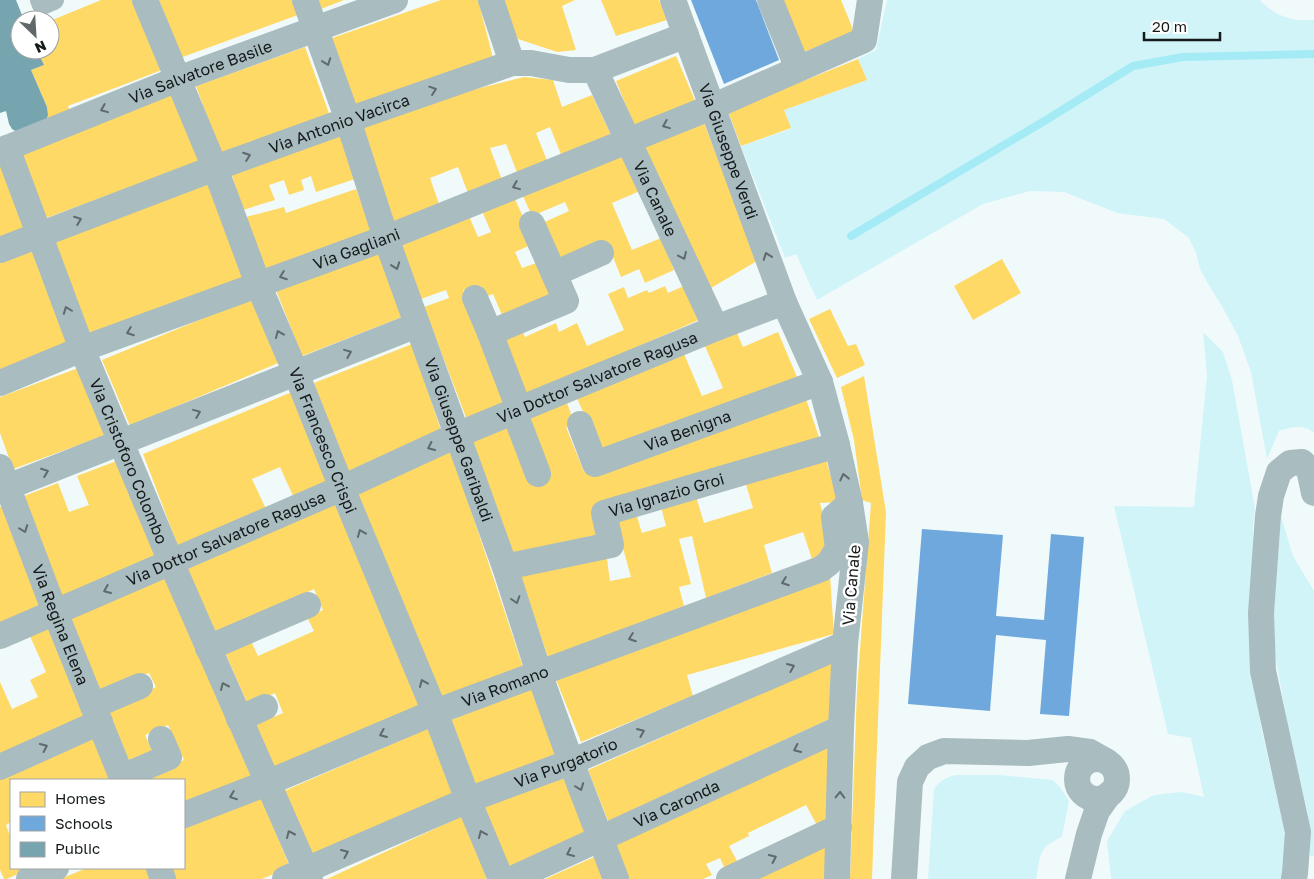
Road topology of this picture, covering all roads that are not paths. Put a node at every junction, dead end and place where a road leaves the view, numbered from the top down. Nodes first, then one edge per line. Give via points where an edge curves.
1 (40, 0) edge
2 (54, 0) edge
3 (146, 0) edge
4 (305, 0) edge
5 (395, 0) edge
6 (491, 0) edge
7 (672, 0) edge
8 (770, 0) edge
9 (870, 0) edge
10 (315, 29) junction
11 (686, 35) junction
12 (512, 63) junction
13 (798, 69) junction
14 (594, 70) junction
15 (178, 80) junction
16 (712, 107) junction
17 (348, 120) junction
18 (628, 140) junction
19 (3, 146) edge
20 (214, 168) junction
21 (532, 224) dead end
22 (38, 235) junction
23 (386, 238) junction
24 (0, 250) edge
25 (601, 253) dead end
26 (554, 274) junction
27 (258, 284) junction
28 (475, 298) dead end
29 (784, 302) junction
30 (417, 325) junction
31 (716, 328) junction
32 (490, 333) junction
33 (82, 350) junction
34 (296, 373) junction
35 (820, 382) junction
36 (0, 383) edge
37 (517, 410) junction
38 (580, 424) dead end
39 (457, 435) junction
40 (121, 442) junction
41 (837, 444) junction
42 (538, 474) dead end
43 (2, 481) edge
44 (342, 488) junction
45 (1314, 493) edge
46 (850, 503) junction
47 (171, 562) junction
48 (505, 567) junction
49 (308, 605) dead end
50 (55, 612) junction
51 (0, 636) edge
52 (845, 644) junction
53 (208, 648) junction
54 (539, 673) junction
55 (140, 686) dead end
56 (265, 707) dead end
57 (435, 712) junction
58 (96, 714) junction
59 (239, 719) junction
60 (841, 728) junction
61 (161, 739) dead end
62 (1028, 753) junction
63 (571, 762) junction
64 (1106, 762) junction
65 (0, 767) edge
66 (123, 779) edge
67 (267, 783) junction
68 (1080, 785) junction
69 (1109, 794) junction
70 (468, 800) junction
71 (185, 815) edge
72 (839, 827) junction
73 (1088, 834) junction
74 (600, 838) junction
75 (54, 869) edge
76 (300, 876) edge
77 (29, 879) edge
78 (501, 879) edge
79 (512, 879) edge
80 (616, 879) edge
81 (729, 879) edge
82 (837, 879) edge
83 (904, 879) edge
84 (1078, 879) edge
85 (1294, 879) edge

1 - 2 street via 42,5
3 - 15 street, Via Francesco Crispi
4 - 10 street, Via Giuseppe Garibaldi
5 - 10 street, Via Salvatore Basile
6 - 12 street
7 - 11 street, Via Giuseppe Verdi
8 - 13 street
9 - 13 street, Via Gagliani via 864,40
10 - 15 street, Via Salvatore Basile
10 -> 17 street, Via Giuseppe Garibaldi
11 - 14 street, Via Antonio Vacirca
11 - 16 street, Via Giuseppe Verdi
12 - 14 street, Via Antonio Vacirca
17 -> 12 street, Via Antonio Vacirca
13 - 16 street, Via Gagliani
14 - 18 street, Via Canale
15 -> 19 street, Via Salvatore Basile
15 - 20 street, Via Francesco Crispi
16 -> 18 street, Via Gagliani
29 -> 16 street, Via Giuseppe Verdi
20 -> 17 street, Via Antonio Vacirca
17 - 23 street, Via Giuseppe Garibaldi
18 -> 23 street, Via Gagliani
18 -> 31 street, Via Canale
19 - 22 street, Via Cristoforo Colombo
22 -> 20 street, Via Antonio Vacirca
20 - 27 street, Via Francesco Crispi
21 - 26 street
22 - 24 street, Via Antonio Vacirca
33 -> 22 street, Via Cristoforo Colombo
23 -> 27 street, Via Gagliani
23 -> 30 street, Via Giuseppe Garibaldi
25 - 26 street
26 - 32 street via 566,301
27 -> 33 street, Via Gagliani
34 -> 27 street, Via Francesco Crispi
28 - 32 street
29 - 31 street, Via Dottor Salvatore Ragusa
29 - 35 street, Via Canale
34 -> 30 street
30 - 39 street, Via Giuseppe Garibaldi
31 - 37 street, Via Dottor Salvatore Ragusa
32 - 37 street
33 - 36 street, Via Gagliani
33 - 40 street, Via Cristoforo Colombo
40 -> 34 street
34 - 44 street, Via Francesco Crispi
35 - 38 street, Via Benigna via 595,464
35 - 41 street, Via Canale
37 - 39 street, Via Dottor Salvatore Ragusa
37 - 42 street
39 -> 44 street, Via Dottor Salvatore Ragusa
39 - 48 street, Via Giuseppe Garibaldi
43 -> 40 street
40 - 47 street, Via Cristoforo Colombo
46 -> 41 street, Via Canale
41 - 48 street, Via Ignazio Groi via 604,513 611,545
43 -> 50 street, Via Regina Elena
44 - 47 street, Via Dottor Salvatore Ragusa
57 -> 44 street, Via Francesco Crispi
45 - 85 street via 1309,469 1302,462 1290,463 1279,472 1268,516 1261,613 1263,671 1298,832
46 - 52 street, Via Canale via 856,542
46 -> 54 street, Via Romano via 834,517 838,548 829,563 820,568
47 -> 50 street, Via Dottor Salvatore Ragusa
47 - 53 street, Via Cristoforo Colombo
48 -> 54 street, Via Giuseppe Garibaldi
49 - 53 street
50 - 51 street, Via Dottor Salvatore Ragusa
50 - 58 street, Via Regina Elena
52 - 60 street, Via Canale
63 -> 52 street, Via Purgatorio
59 -> 53 street, Via Cristoforo Colombo
54 - 57 street, Via Romano
54 - 63 street, Via Giuseppe Garibaldi
55 - 58 street
56 - 59 street
57 -> 67 street, Via Romano
57 - 70 street, Via Francesco Crispi
65 -> 58 street
58 - 66 street, Via Regina Elena
59 - 67 street, Via Cristoforo Colombo
72 -> 60 street, Via Canale
60 -> 74 street, Via Caronda
61 - 66 street via 169,756
62 - 64 street via 1068,749 1090,752
62 - 68 street via 1060,765
62 - 83 street via 944,751 928,757 917,767 910,782
63 - 70 street, Via Purgatorio
63 -> 74 street, Via Giuseppe Garibaldi
64 - 68 street via 1094,759 1083,765 1079,770
64 - 69 street via 1117,777
67 -> 71 street, Via Romano
76 -> 67 street, Via Cristoforo Colombo
68 - 69 street via 1088,796 1099,798
68 - 73 street
69 - 73 street via 1097,811
76 -> 70 street, Via Purgatorio
78 -> 70 street, Via Francesco Crispi
81 -> 72 street
72 - 82 street, Via Canale
73 - 84 street
74 -> 79 street, Via Caronda
74 - 80 street, Via Giuseppe Garibaldi
75 - 77 street

